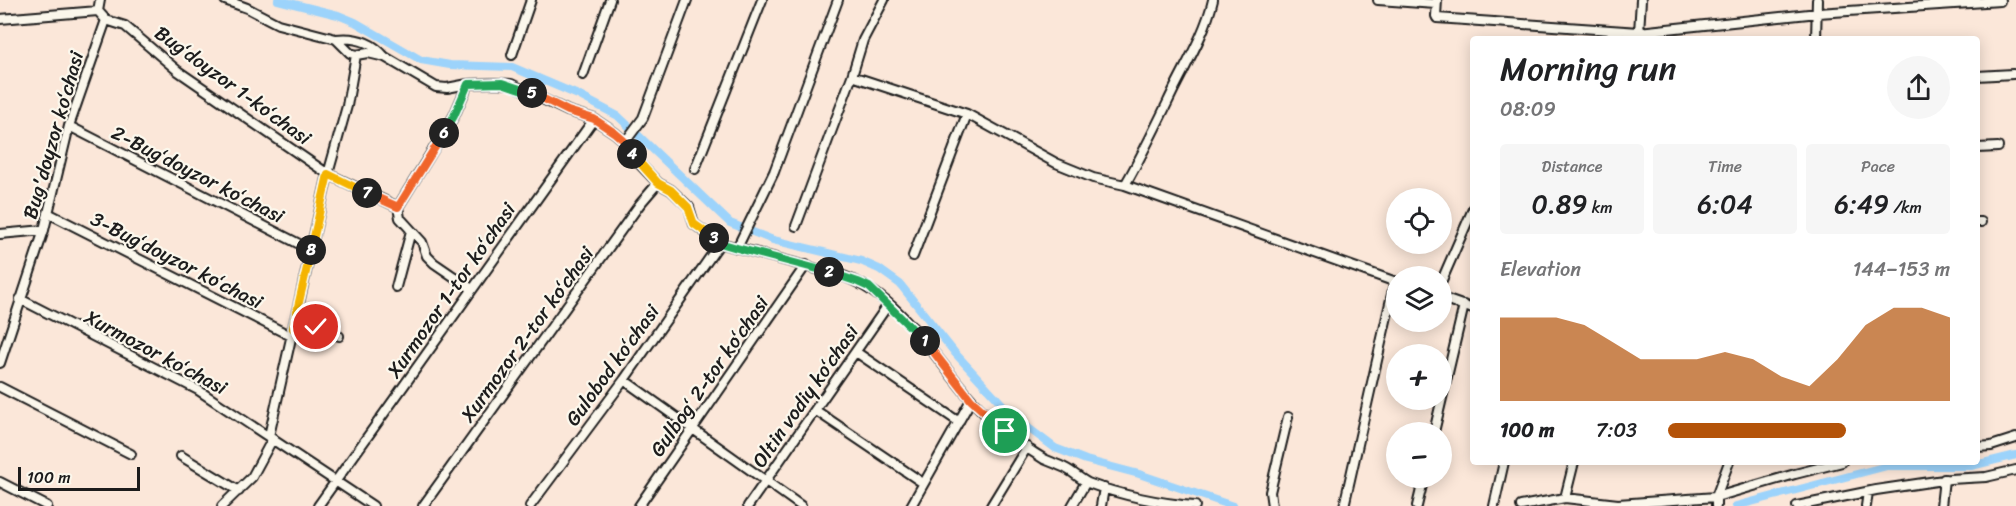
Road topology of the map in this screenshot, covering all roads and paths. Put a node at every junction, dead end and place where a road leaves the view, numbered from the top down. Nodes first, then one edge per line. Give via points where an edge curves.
1 (100, 0) edge
2 (225, 0) edge
3 (531, 0) edge
4 (609, 0) edge
5 (687, 0) edge
6 (762, 0) edge
7 (838, 0) edge
8 (884, 0) edge
9 (1213, 0) edge
10 (1378, 0) edge
11 (1641, 0) edge
12 (1817, 0) edge
13 (2000, 1) edge
14 (1437, 2) edge
15 (98, 11) junction
16 (1818, 14) junction
17 (0, 19) edge
18 (106, 20) junction
19 (1639, 32) junction
20 (1816, 36) edge
21 (336, 39) junction
22 (356, 55) junction
23 (512, 55) dead end
24 (385, 57) junction
25 (2013, 74) dead end
26 (583, 75) dead end
27 (852, 76) junction
28 (1980, 76) edge
29 (468, 84) junction
30 (967, 114) junction
31 (594, 119) junction
32 (69, 126) junction
33 (626, 140) junction
34 (1998, 147) dead end
35 (1980, 148) edge
36 (695, 169) dead end
37 (328, 174) junction
38 (658, 183) junction
39 (1125, 185) junction
40 (398, 207) junction
41 (48, 213) junction
42 (1470, 216) edge
43 (796, 226) dead end
44 (44, 230) junction
45 (411, 231) junction
46 (0, 234) edge
47 (720, 243) junction
48 (738, 246) junction
49 (311, 250) junction
50 (913, 256) dead end
51 (806, 266) junction
52 (1448, 266) edge
53 (1386, 278) edge
54 (396, 288) dead end
55 (472, 289) junction
56 (20, 299) junction
57 (1452, 302) edge
58 (888, 304) junction
59 (1464, 306) junction
60 (1470, 308) edge
61 (1386, 325) edge
62 (292, 332) junction
63 (339, 336) dead end
64 (3, 339) edge
65 (856, 352) junction
66 (0, 363) edge
67 (624, 380) junction
68 (0, 387) edge
69 (971, 400) junction
70 (815, 410) junction
71 (1288, 417) dead end
72 (959, 422) junction
73 (1436, 422) edge
74 (692, 429) junction
75 (271, 437) junction
76 (2016, 438) edge
77 (1027, 447) junction
78 (1980, 447) edge
79 (131, 454) dead end
80 (181, 456) dead end
81 (1503, 465) edge
82 (1573, 465) edge
83 (1728, 465) edge
84 (1830, 465) edge
85 (2016, 470) edge
86 (1944, 479) junction
87 (336, 480) junction
88 (765, 481) junction
89 (0, 482) edge
90 (1086, 482) junction
91 (923, 483) junction
92 (1104, 488) junction
93 (1421, 488) edge
94 (239, 491) junction
95 (1868, 492) junction
96 (1565, 498) junction
97 (1716, 502) edge
98 (47, 506) edge
99 (222, 506) edge
100 (318, 506) edge
101 (373, 506) edge
102 (423, 506) edge
103 (530, 506) edge
104 (639, 506) edge
105 (748, 506) edge
106 (801, 506) edge
107 (911, 506) edge
108 (991, 506) edge
109 (1072, 506) edge
110 (1101, 506) edge
111 (1196, 506) edge
112 (1272, 506) edge
113 (1344, 506) edge
114 (1417, 506) edge
115 (1494, 506) edge
116 (1521, 506) edge
117 (1797, 506) edge
118 (1866, 506) edge
119 (1941, 506) edge

1 - 15 street
2 - 21 street via 278,24
3 - 23 street
4 - 26 street
5 - 33 street via 643,118
6 - 36 street
7 - 48 street via 774,172
8 - 27 street via 863,40
9 - 39 street via 1195,47
10 - 14 street
11 - 19 street
12 - 16 street
13 - 16 street
14 - 19 street via 1437,18
15 - 17 street
15 - 18 street, Bugʻdoyzor 1-koʻchasi
16 - 19 street
16 - 20 street
18 - 32 street, Bug'doyzor koʻchasi
18 - 37 street, Bugʻdoyzor 1-koʻchasi via 125,26 178,71
21 - 22 street via 346,51
21 - 24 street via 363,41
22 - 24 street
22 - 37 street
24 - 29 street via 436,87
25 - 28 street
27 - 30 street
27 - 43 street
29 - 31 street via 511,84
29 - 40 street via 454,116
30 - 39 street via 1056,164
30 - 50 street
31 - 33 street
31 - 55 street, Xurmozor 1-tor koʻchasi
32 - 41 street, Bug'doyzor koʻchasi
32 - 49 street, 2-Bugʻdoyzor koʻchasi
33 - 38 street via 635,159
34 - 35 street
37 - 40 street, Bugʻdoyzor 1-koʻchasi
37 - 49 street
38 - 47 street via 688,207 694,224
38 - 102 street, Xurmozor 2-tor koʻchasi
39 - 53 street
40 - 45 street via 400,218
41 - 44 street, Bug'doyzor koʻchasi
41 - 62 street, 3-Bugʻdoyzor koʻchasi
42 - 52 street
44 - 46 street
44 - 56 street, Bug'doyzor koʻchasi
45 - 54 street
45 - 55 street via 434,263
47 - 48 street
47 - 67 street, Gulobod koʻchasi
48 - 51 street
49 - 62 street
51 - 58 street via 858,282
51 - 74 street, Gulbogʻ 2-tor koʻchasi
55 - 87 street, Xurmozor 1-tor koʻchasi
56 - 64 street, Bug'doyzor koʻchasi
56 - 75 street, Xurmozor koʻchasi via 198,390
57 - 59 street
58 - 65 street, Oltin vodiy koʻchasi
58 - 69 street via 926,342
59 - 60 street
59 - 73 street
61 - 113 street
62 - 63 street via 316,327
62 - 75 street
64 - 66 street, Bug'doyzor koʻchasi
65 - 70 street, Oltin vodiy koʻchasi
65 - 72 street
67 - 74 street
67 - 103 street, Gulobod koʻchasi
68 - 79 street
69 - 72 street
69 - 77 street
70 - 88 street, Oltin vodiy koʻchasi
70 - 91 street
71 - 112 street via 1270,492
72 - 91 street
74 - 88 street
74 - 104 street, Gulbogʻ 2-tor koʻchasi
75 - 87 street, Xurmozor koʻchasi
75 - 94 street via 252,477
76 - 78 street
77 - 90 street
77 - 108 street
80 - 94 street
81 - 115 street
82 - 96 street
83 - 97 street
84 - 97 street
85 - 86 street via 1986,477
86 - 95 street
86 - 119 street
87 - 100 street, Xurmozor 1-tor koʻchasi
87 - 101 street, Xurmozor koʻchasi
88 - 105 street, Oltin vodiy koʻchasi
88 - 106 street
89 - 98 street
90 - 92 street
90 - 109 street
91 - 107 street
92 - 110 street
92 - 111 street
93 - 114 street
94 - 99 street
95 - 117 street
95 - 118 street
96 - 97 street via 1618,504
96 - 116 street

